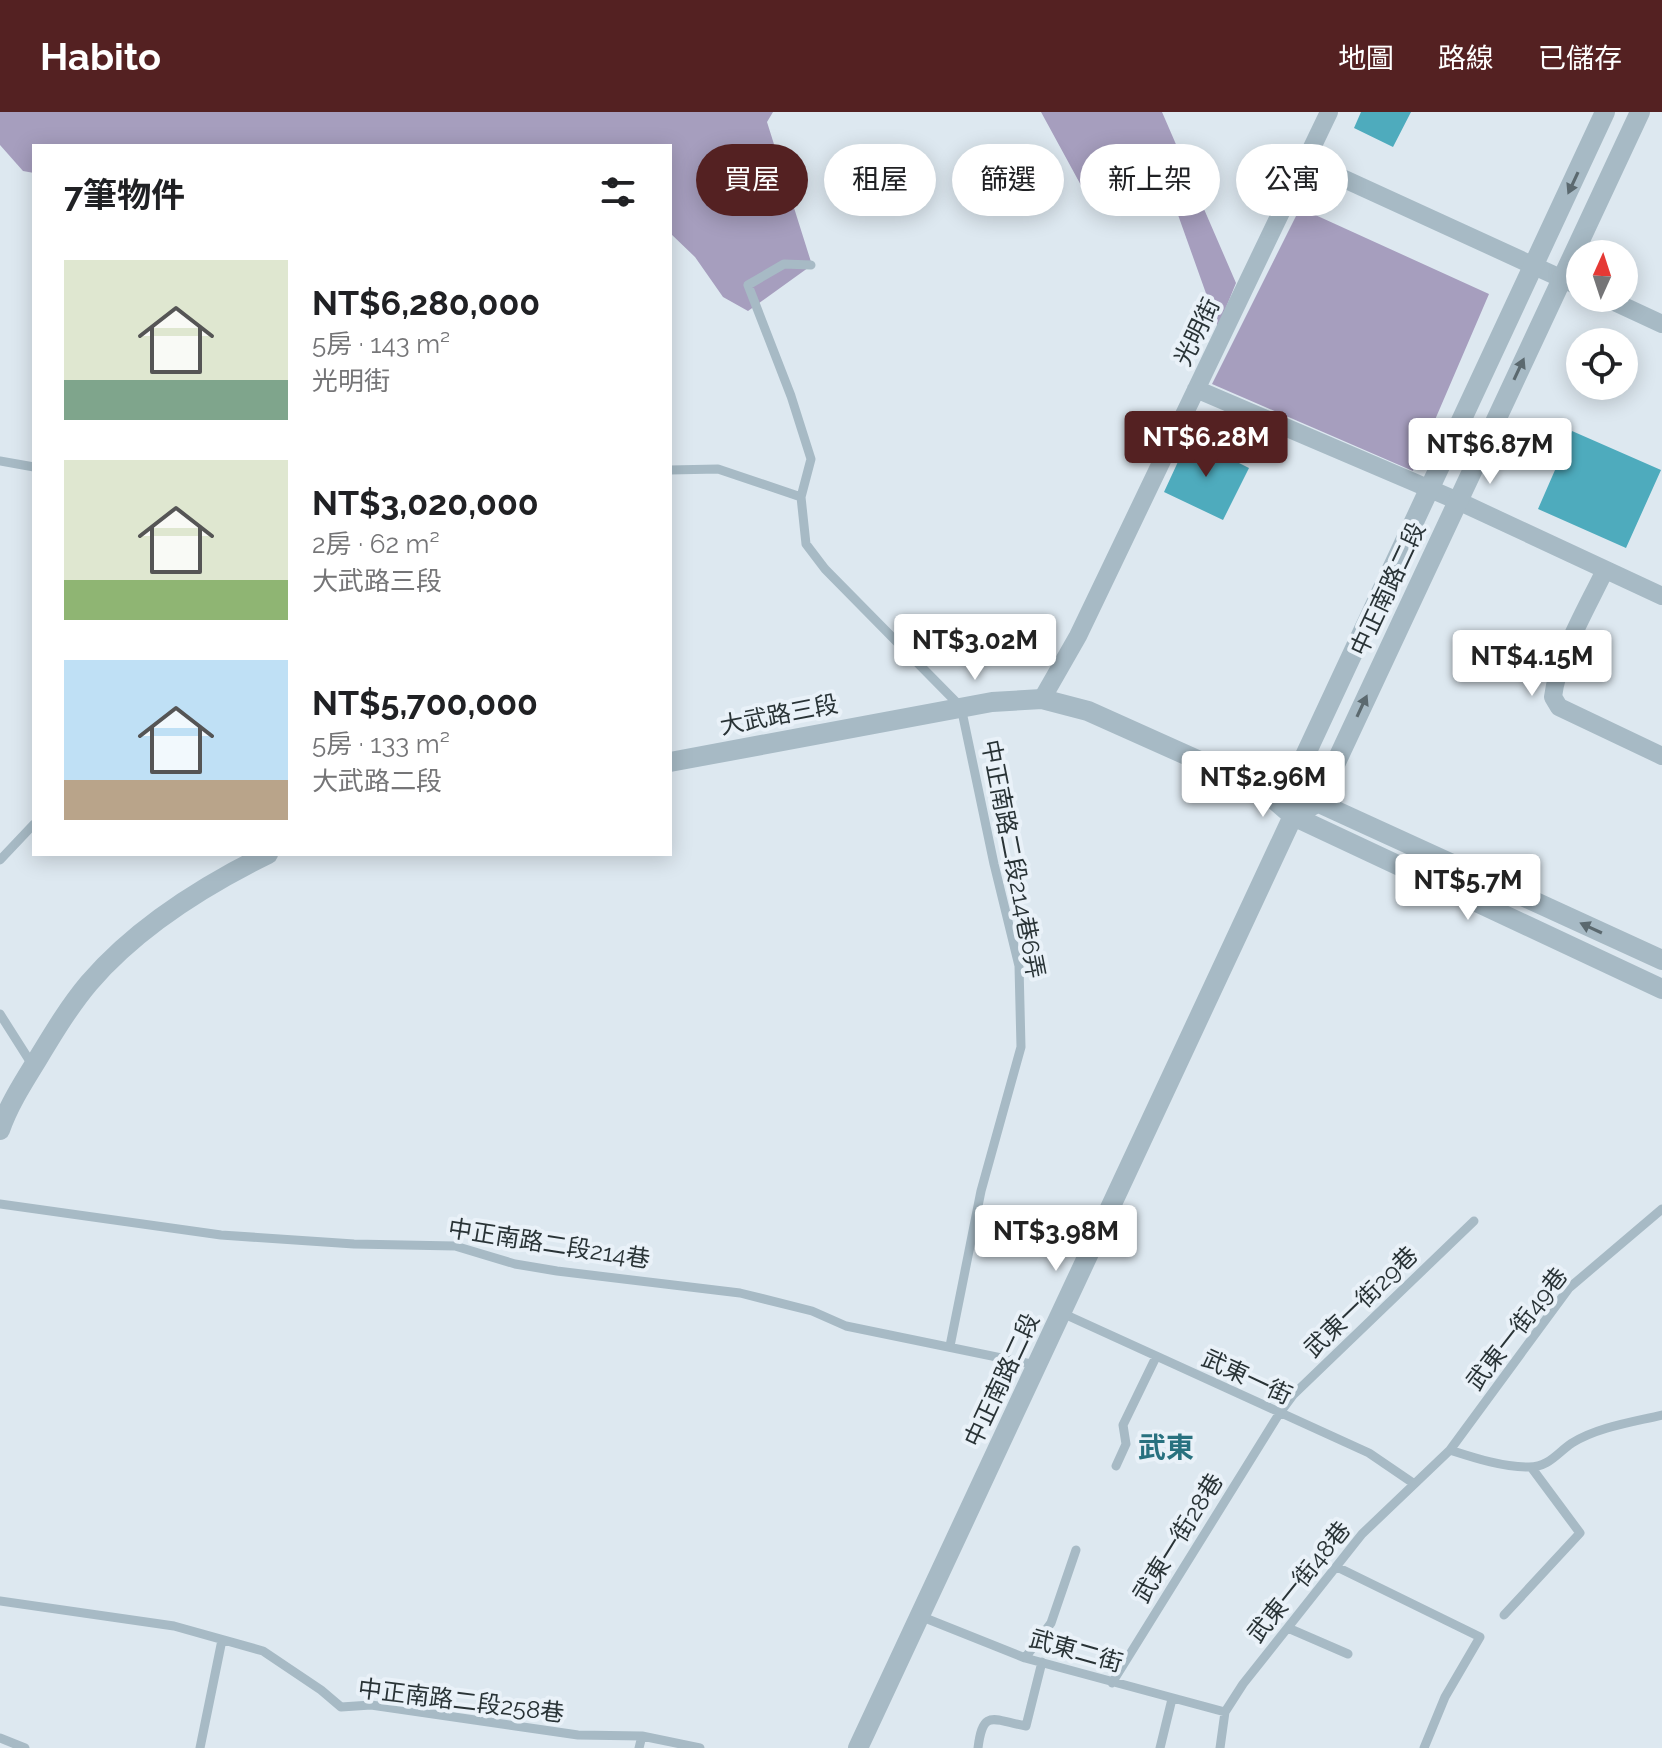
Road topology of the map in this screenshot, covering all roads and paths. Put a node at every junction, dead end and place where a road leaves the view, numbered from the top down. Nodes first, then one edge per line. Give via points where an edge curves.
1 (1329, 112) edge
2 (1605, 112) edge
3 (1640, 112) edge
4 (1313, 144) edge
5 (1348, 181) edge
6 (1279, 216) edge
7 (1588, 240) edge
8 (811, 265) dead end
9 (1534, 266) junction
10 (1566, 281) edge
11 (1566, 291) edge
12 (1636, 312) edge
13 (1662, 324) edge
14 (1196, 389) junction
15 (0, 461) edge
16 (32, 467) edge
17 (672, 470) edge
18 (1430, 490) junction
19 (801, 497) junction
20 (1458, 501) junction
21 (1605, 570) junction
22 (1662, 596) edge
23 (1042, 699) junction
24 (961, 707) junction
25 (1662, 756) edge
26 (672, 762) edge
27 (1262, 789) junction
28 (1289, 790) junction
29 (1317, 803) junction
30 (1293, 816) junction
31 (32, 826) edge
32 (264, 856) edge
33 (0, 860) edge
34 (1662, 960) edge
35 (1662, 989) edge
36 (0, 1014) edge
37 (33, 1066) junction
38 (0, 1130) edge
39 (0, 1204) edge
40 (1662, 1209) edge
41 (1474, 1221) dead end
42 (1062, 1313) junction
43 (950, 1346) junction
44 (1156, 1357) junction
45 (1037, 1365) junction
46 (1279, 1414) junction
47 (1662, 1415) edge
48 (1450, 1450) junction
49 (1116, 1466) dead end
50 (1531, 1467) junction
51 (1413, 1483) junction
52 (1076, 1550) dead end
53 (1337, 1567) junction
54 (0, 1601) edge
55 (1504, 1615) dead end
56 (919, 1616) junction
57 (1288, 1628) junction
58 (222, 1640) junction
59 (1348, 1654) dead end
60 (1025, 1658) junction
61 (1042, 1662) junction
62 (1112, 1683) junction
63 (1172, 1699) junction
64 (1225, 1712) junction
65 (642, 1736) junction
66 (0, 1738) edge
67 (25, 1748) edge
68 (200, 1748) edge
69 (639, 1748) edge
70 (700, 1748) edge
71 (858, 1748) edge
72 (978, 1748) edge
73 (1160, 1748) edge
74 (1220, 1748) edge
75 (1424, 1748) edge

1 - 4 street, 光明街
2 -> 9 street, 中正南路二段
3 - 7 street, 中正南路二段
5 - 9 street
6 - 14 street, 光明街
8 - 19 lane via 784,264 748,285 811,459
9 - 10 street
9 - 18 street, 中正南路二段
20 -> 11 street, 中正南路二段
12 - 13 street
14 - 18 street
14 - 23 street, 光明街 via 1078,636
15 - 16 lane
17 - 19 lane via 718,469
18 - 20 street
18 - 28 street, 中正南路二段
19 - 24 lane via 806,544 825,569
20 - 21 street
29 -> 20 street, 中正南路二段
21 - 22 street
21 - 25 street via 1554,683 1553,697 1559,707
23 - 24 street, 大武路三段
23 - 27 street, 大武路三段 via 1108,720
24 - 26 street, 大武路三段
24 - 43 lane, 中正南路二段214巷6弄 via 1019,966 1021,1047 981,1191
27 - 28 street, 大武路三段
27 - 30 street, 大武路三段
28 - 29 street
28 - 30 street
29 - 30 street
34 -> 29 street
30 - 35 street, 大武路三段
30 - 42 street, 中正南路二段
31 - 33 lane
32 - 37 street via 177,905 112,960 89,983
36 - 37 lane
37 - 38 street
39 - 43 lane, 中正南路二段214巷 via 221,1235 455,1246 557,1271 740,1293 812,1311 846,1326
40 - 48 lane, 武東一街49巷 via 1569,1288
41 - 46 lane, 武東一街29巷
42 - 44 lane, 武東一街
42 - 45 street, 中正南路二段
43 - 45 lane, 中正南路二段214巷
44 - 46 lane, 武東一街
44 - 49 lane via 1123,1425 1126,1444
45 - 56 street, 中正南路二段
46 - 51 lane, 武東一街 via 1369,1453
46 - 62 lane, 武東一街28巷
47 - 50 lane via 1618,1425
48 - 50 lane
48 - 51 lane, 武東一街49巷
50 - 55 lane via 1580,1533
51 - 53 lane, 武東一街48巷
52 - 60 lane via 1051,1623
53 - 57 lane, 武東一街48巷
53 - 75 lane via 1480,1637 1445,1697
54 - 58 lane, 中正南路二段258巷 via 174,1626
56 - 60 lane, 武東二街
56 - 71 street, 中正南路二段
57 - 59 lane
57 - 64 lane, 武東一街48巷
58 - 65 lane, 中正南路二段258巷 via 263,1651 341,1707 371,1705 578,1735
58 - 68 lane
60 - 61 lane, 武東二街
61 - 62 lane, 武東二街
61 - 72 lane via 1026,1726 991,1719 980,1728
62 - 63 lane, 武東二街
63 - 64 lane, 武東二街
63 - 73 lane
64 - 74 lane
65 - 69 lane
65 - 70 lane, 中正南路二段258巷
66 - 67 lane

